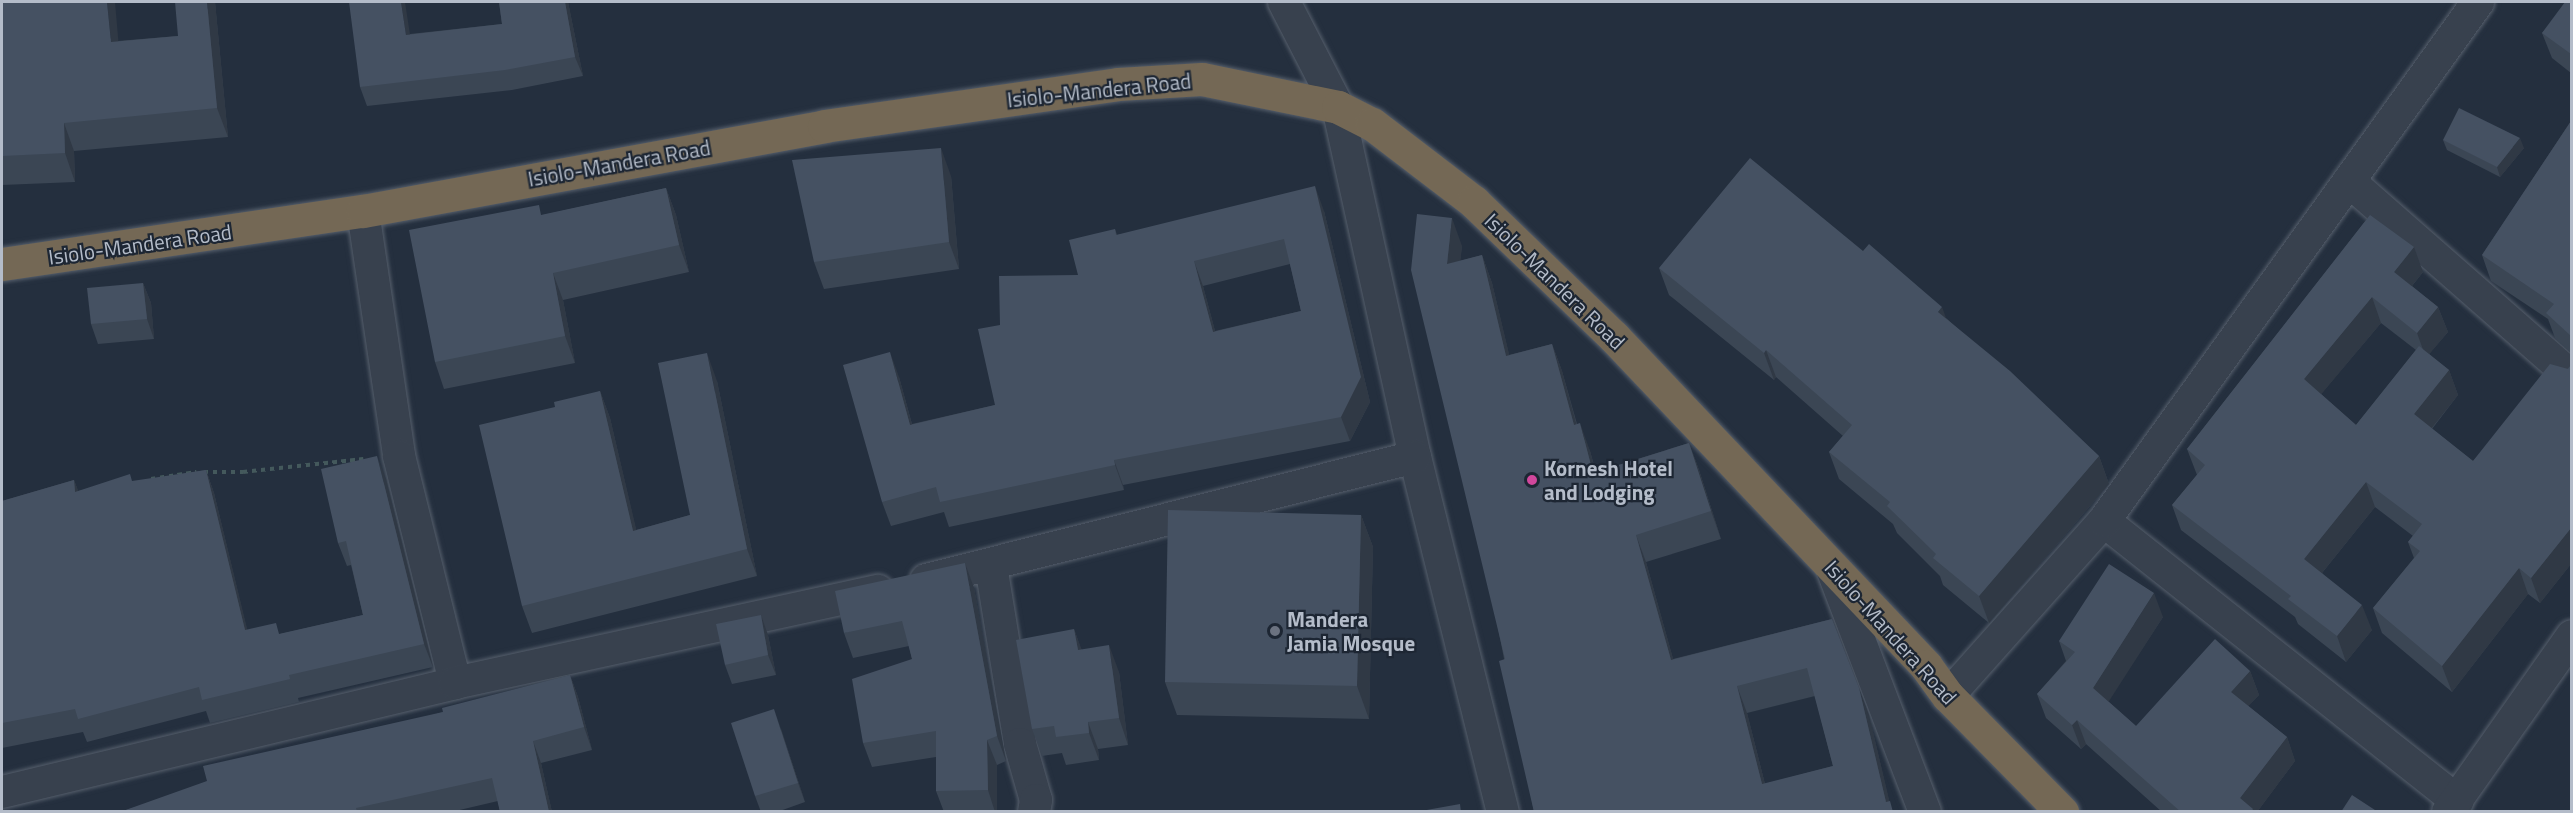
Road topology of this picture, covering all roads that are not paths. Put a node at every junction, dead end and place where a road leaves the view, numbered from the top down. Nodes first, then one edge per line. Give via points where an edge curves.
1 (1284, 2) edge
2 (2478, 2) edge
3 (1338, 107) junction
4 (2349, 181) junction
5 (363, 210) junction
6 (2, 264) edge
7 (2571, 377) edge
8 (1415, 457) junction
9 (2104, 521) junction
10 (991, 566) junction
11 (1831, 566) junction
12 (2571, 636) edge
13 (455, 683) junction
14 (1948, 696) junction
15 (2, 792) edge
16 (2453, 806) edge
17 (1034, 812) edge
18 (1503, 812) edge
19 (1925, 812) edge
20 (2062, 812) edge

1 - 3 street
2 - 4 street
3 - 5 highway, Isiolo-Mandera Road via 1202,79 1118,84 824,126
3 - 8 street
3 - 11 highway, Isiolo-Mandera Road via 1372,124 1474,202 1614,337
4 - 7 street
4 - 9 street
5 - 6 highway, Isiolo-Mandera Road
5 - 13 street via 399,456
8 - 10 street
8 - 18 street
9 - 14 street
9 - 16 street
10 - 13 street
10 - 17 street via 1020,744 1036,800
11 - 14 highway, Isiolo-Mandera Road via 1926,666
11 - 19 street
12 - 16 street
13 - 15 street
14 - 20 highway, Isiolo-Mandera Road

